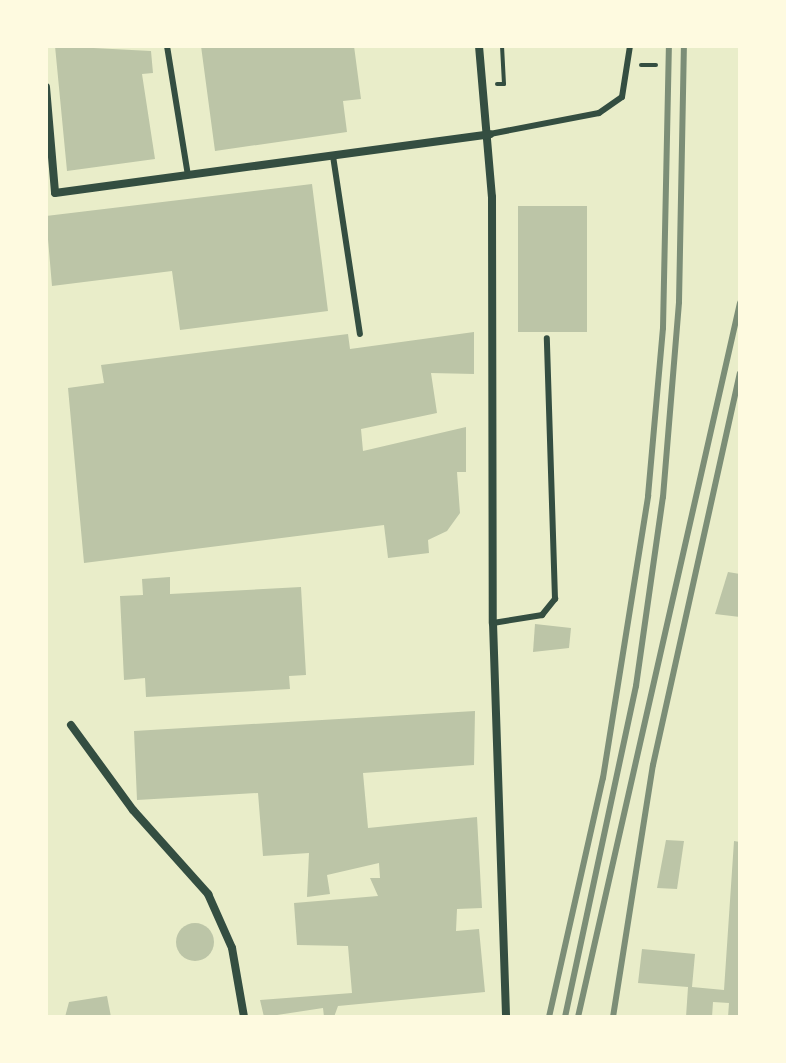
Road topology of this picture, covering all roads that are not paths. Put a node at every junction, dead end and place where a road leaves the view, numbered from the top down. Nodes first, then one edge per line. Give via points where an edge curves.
1 (167, 46) edge
2 (479, 46) edge
3 (630, 46) edge
4 (46, 87) edge
5 (490, 134) junction
6 (333, 156) junction
7 (188, 175) junction
8 (360, 334) dead end
9 (547, 338) dead end
10 (493, 623) junction
11 (71, 725) dead end
12 (244, 1017) edge
13 (506, 1017) edge

1 - 7 lane
2 - 5 street
3 - 5 lane via 622,97 599,113
4 - 7 street via 55,193
5 - 6 street
5 - 10 street
6 - 7 street
6 - 8 lane
9 - 10 lane via 555,599 542,615
10 - 13 street
11 - 12 street via 133,810 208,894 232,948

